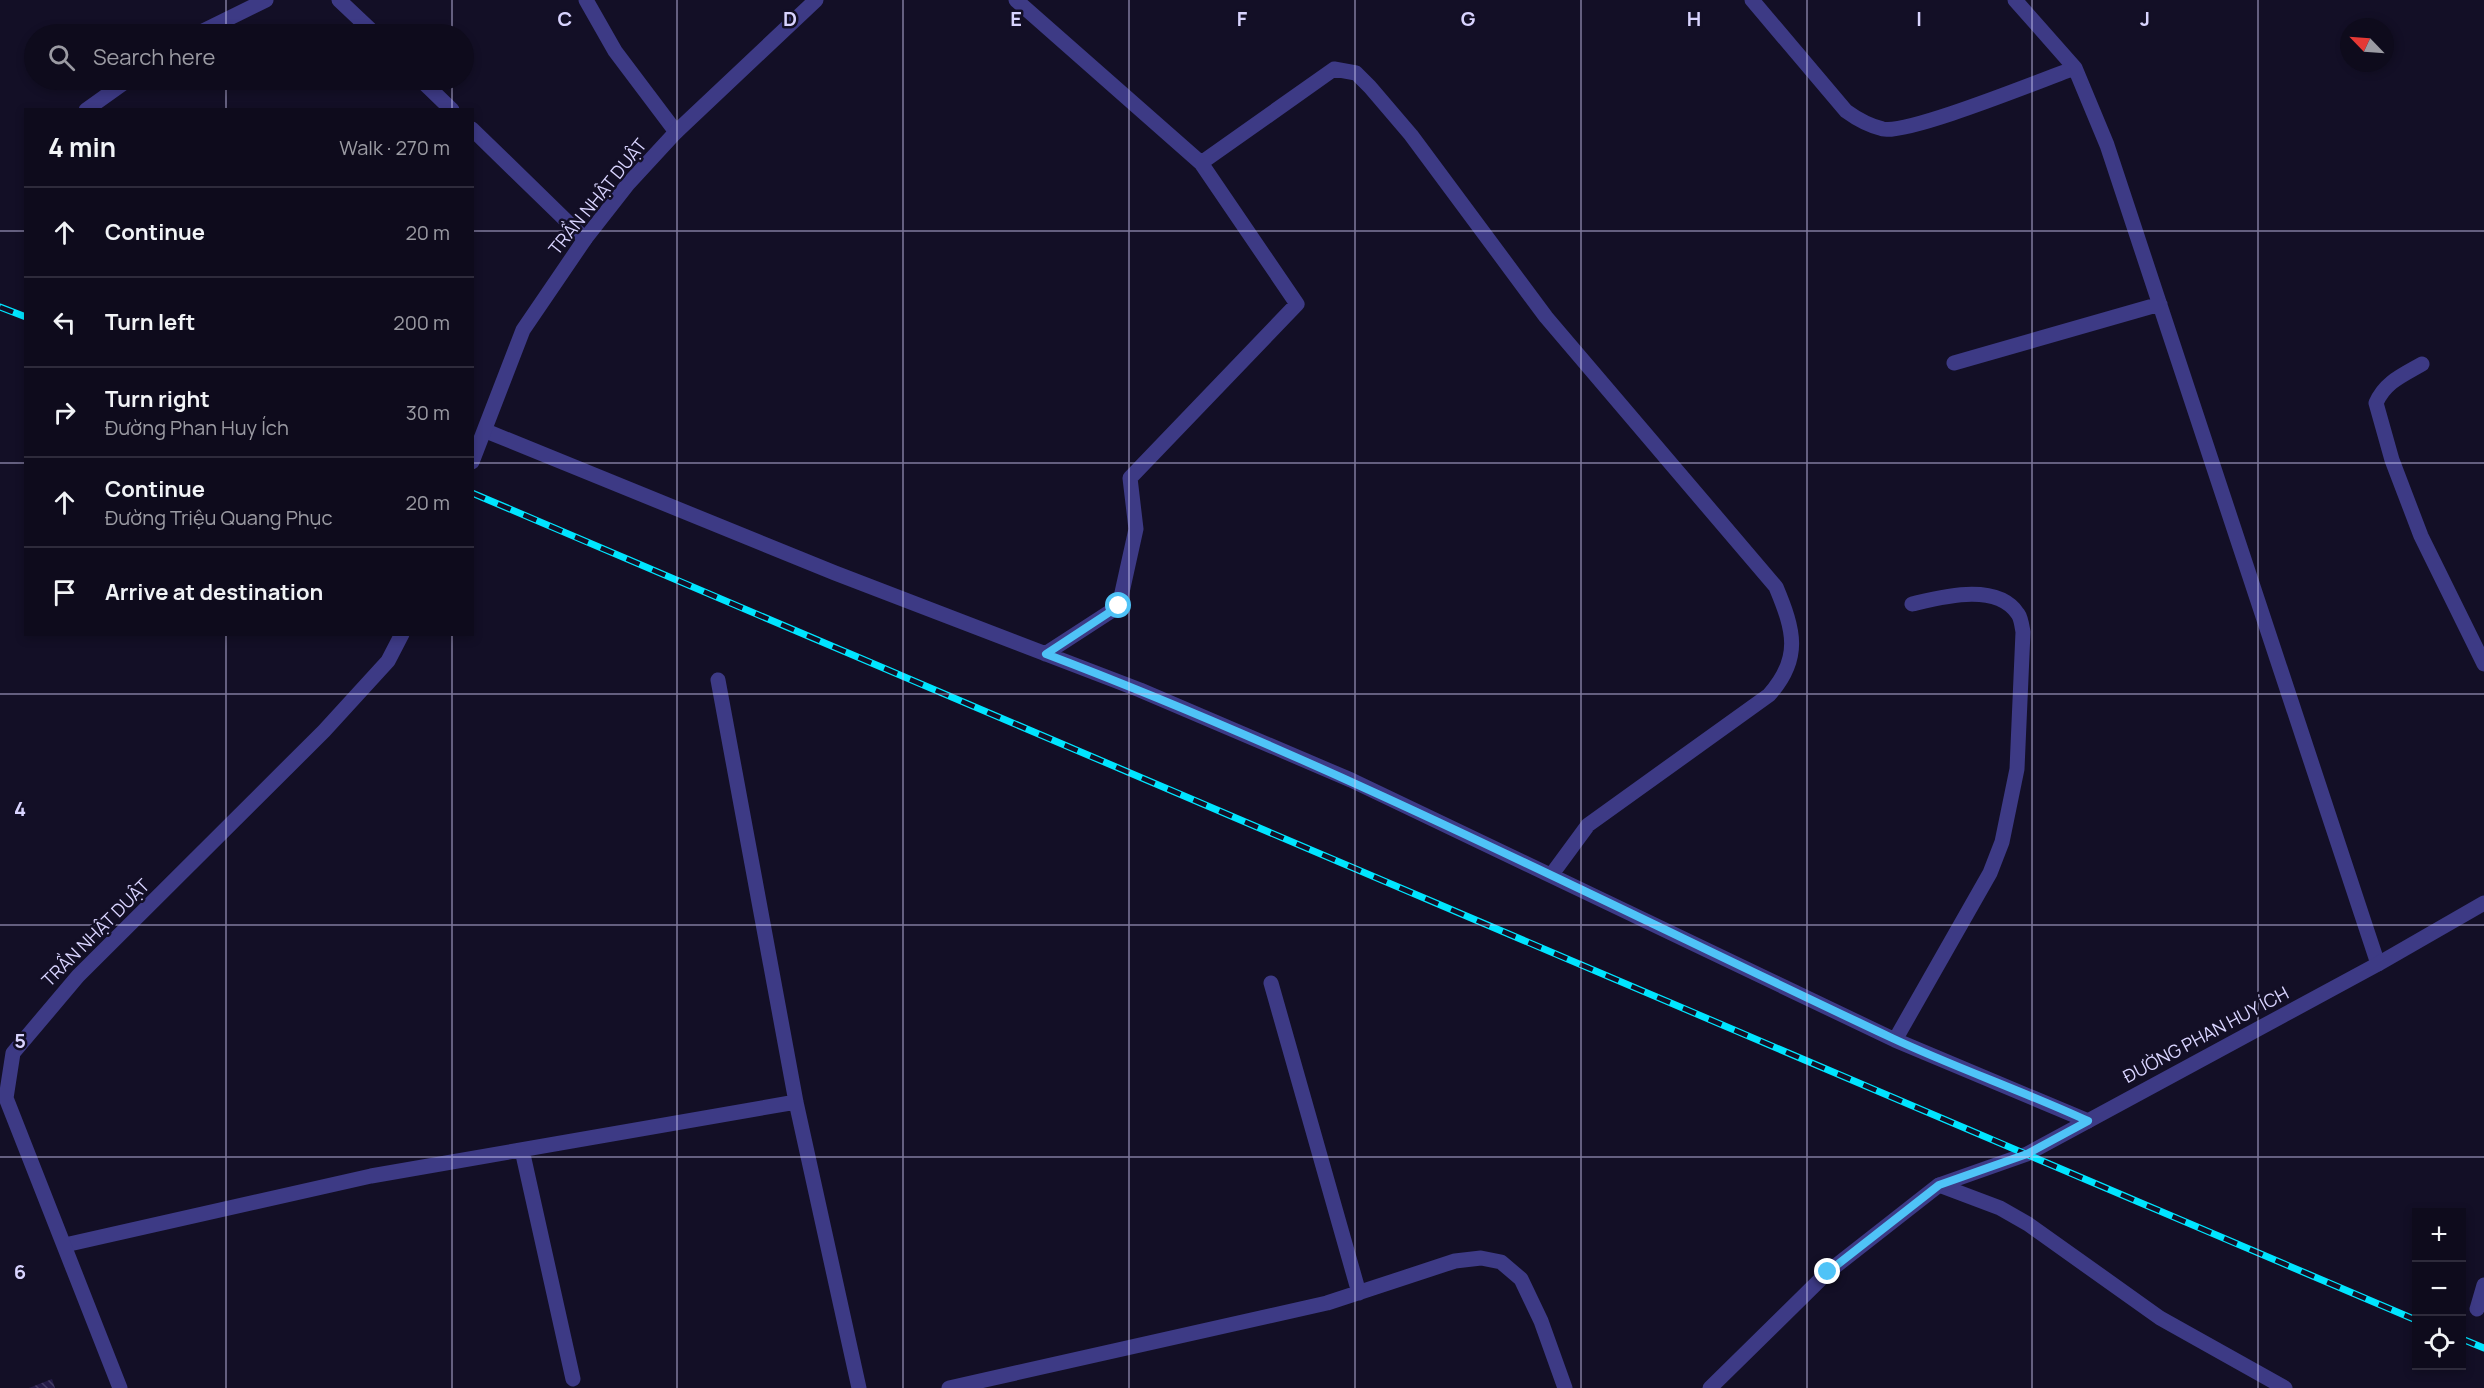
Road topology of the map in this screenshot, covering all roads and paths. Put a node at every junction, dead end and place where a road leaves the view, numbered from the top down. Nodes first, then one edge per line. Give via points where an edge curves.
1 (266, 0) edge
2 (339, 0) edge
3 (586, 0) edge
4 (816, 0) edge
5 (1016, 0) edge
6 (1752, 0) edge
7 (2015, 0) edge
8 (217, 24) edge
9 (364, 24) edge
10 (2075, 68) junction
11 (114, 90) edge
12 (431, 90) edge
13 (89, 108) edge
14 (450, 108) edge
15 (474, 131) edge
16 (676, 132) junction
17 (1200, 163) junction
18 (585, 239) junction
19 (2160, 304) junction
20 (1954, 363) dead end
21 (2422, 364) dead end
22 (486, 431) junction
23 (474, 458) edge
24 (1912, 604) dead end
25 (401, 636) edge
26 (1046, 654) junction
27 (2484, 664) edge
28 (718, 680) dead end
29 (1552, 873) junction
30 (2484, 903) edge
31 (2378, 964) junction
32 (1270, 983) dead end
33 (1895, 1040) junction
34 (3, 1099) edge
35 (796, 1102) junction
36 (2088, 1121) junction
37 (522, 1150) junction
38 (1939, 1185) junction
39 (65, 1245) junction
40 (2484, 1285) edge
41 (1359, 1293) junction
42 (2477, 1309) dead end
43 (573, 1379) dead end
44 (120, 1388) edge
45 (859, 1388) edge
46 (949, 1388) edge
47 (1565, 1388) edge
48 (1710, 1388) edge
49 (2285, 1388) edge

1 - 8 street
2 - 9 street
3 - 16 street via 615,51
4 - 16 street, TRẦN NHẬT DUẬT
5 - 17 street
6 - 10 street via 1846,111 1884,129 1915,124
7 - 10 street
10 - 19 street via 2107,145
11 - 13 street
12 - 14 street
15 - 18 street
16 - 18 street, TRẦN NHẬT DUẬT
17 - 26 street via 1297,304 1130,478 1136,529 1119,606
17 - 29 street via 1334,69 1356,73 1411,135 1546,317 1776,587 1787,614 1792,645 1784,678 1768,695 1588,825
18 - 22 street, TRẦN NHẬT DUẬT via 523,330
19 - 20 street
19 - 31 street
21 - 27 street via 2389,384 2376,403 2392,460 2421,536
22 - 23 street, TRẦN NHẬT DUẬT
22 - 26 street
24 - 33 street via 1962,593 2001,599 2019,614 2023,632 2017,769 2002,842 1990,873
25 - 34 street, TRẦN NHẬT DUẬT via 388,661 324,731 78,976 13,1053
26 - 29 street via 1351,780
28 - 35 street
29 - 33 street
30 - 31 street, ĐƯỜNG PHAN HUY ÍCH
31 - 36 street, ĐƯỜNG PHAN HUY ÍCH
32 - 41 street
33 - 36 street
34 - 39 street, TRẦN NHẬT DUẬT
35 - 37 street
35 - 45 street
36 - 38 street, ĐƯỜNG PHAN HUY ÍCH via 2027,1154
37 - 39 street via 371,1176
37 - 43 street
38 - 48 street, ĐƯỜNG PHAN HUY ÍCH via 1828,1272
38 - 49 street via 2000,1208 2028,1224 2160,1318
39 - 44 street, TRẦN NHẬT DUẬT
40 - 42 street
41 - 46 street
41 - 47 street via 1455,1261 1481,1258 1501,1262 1521,1279

